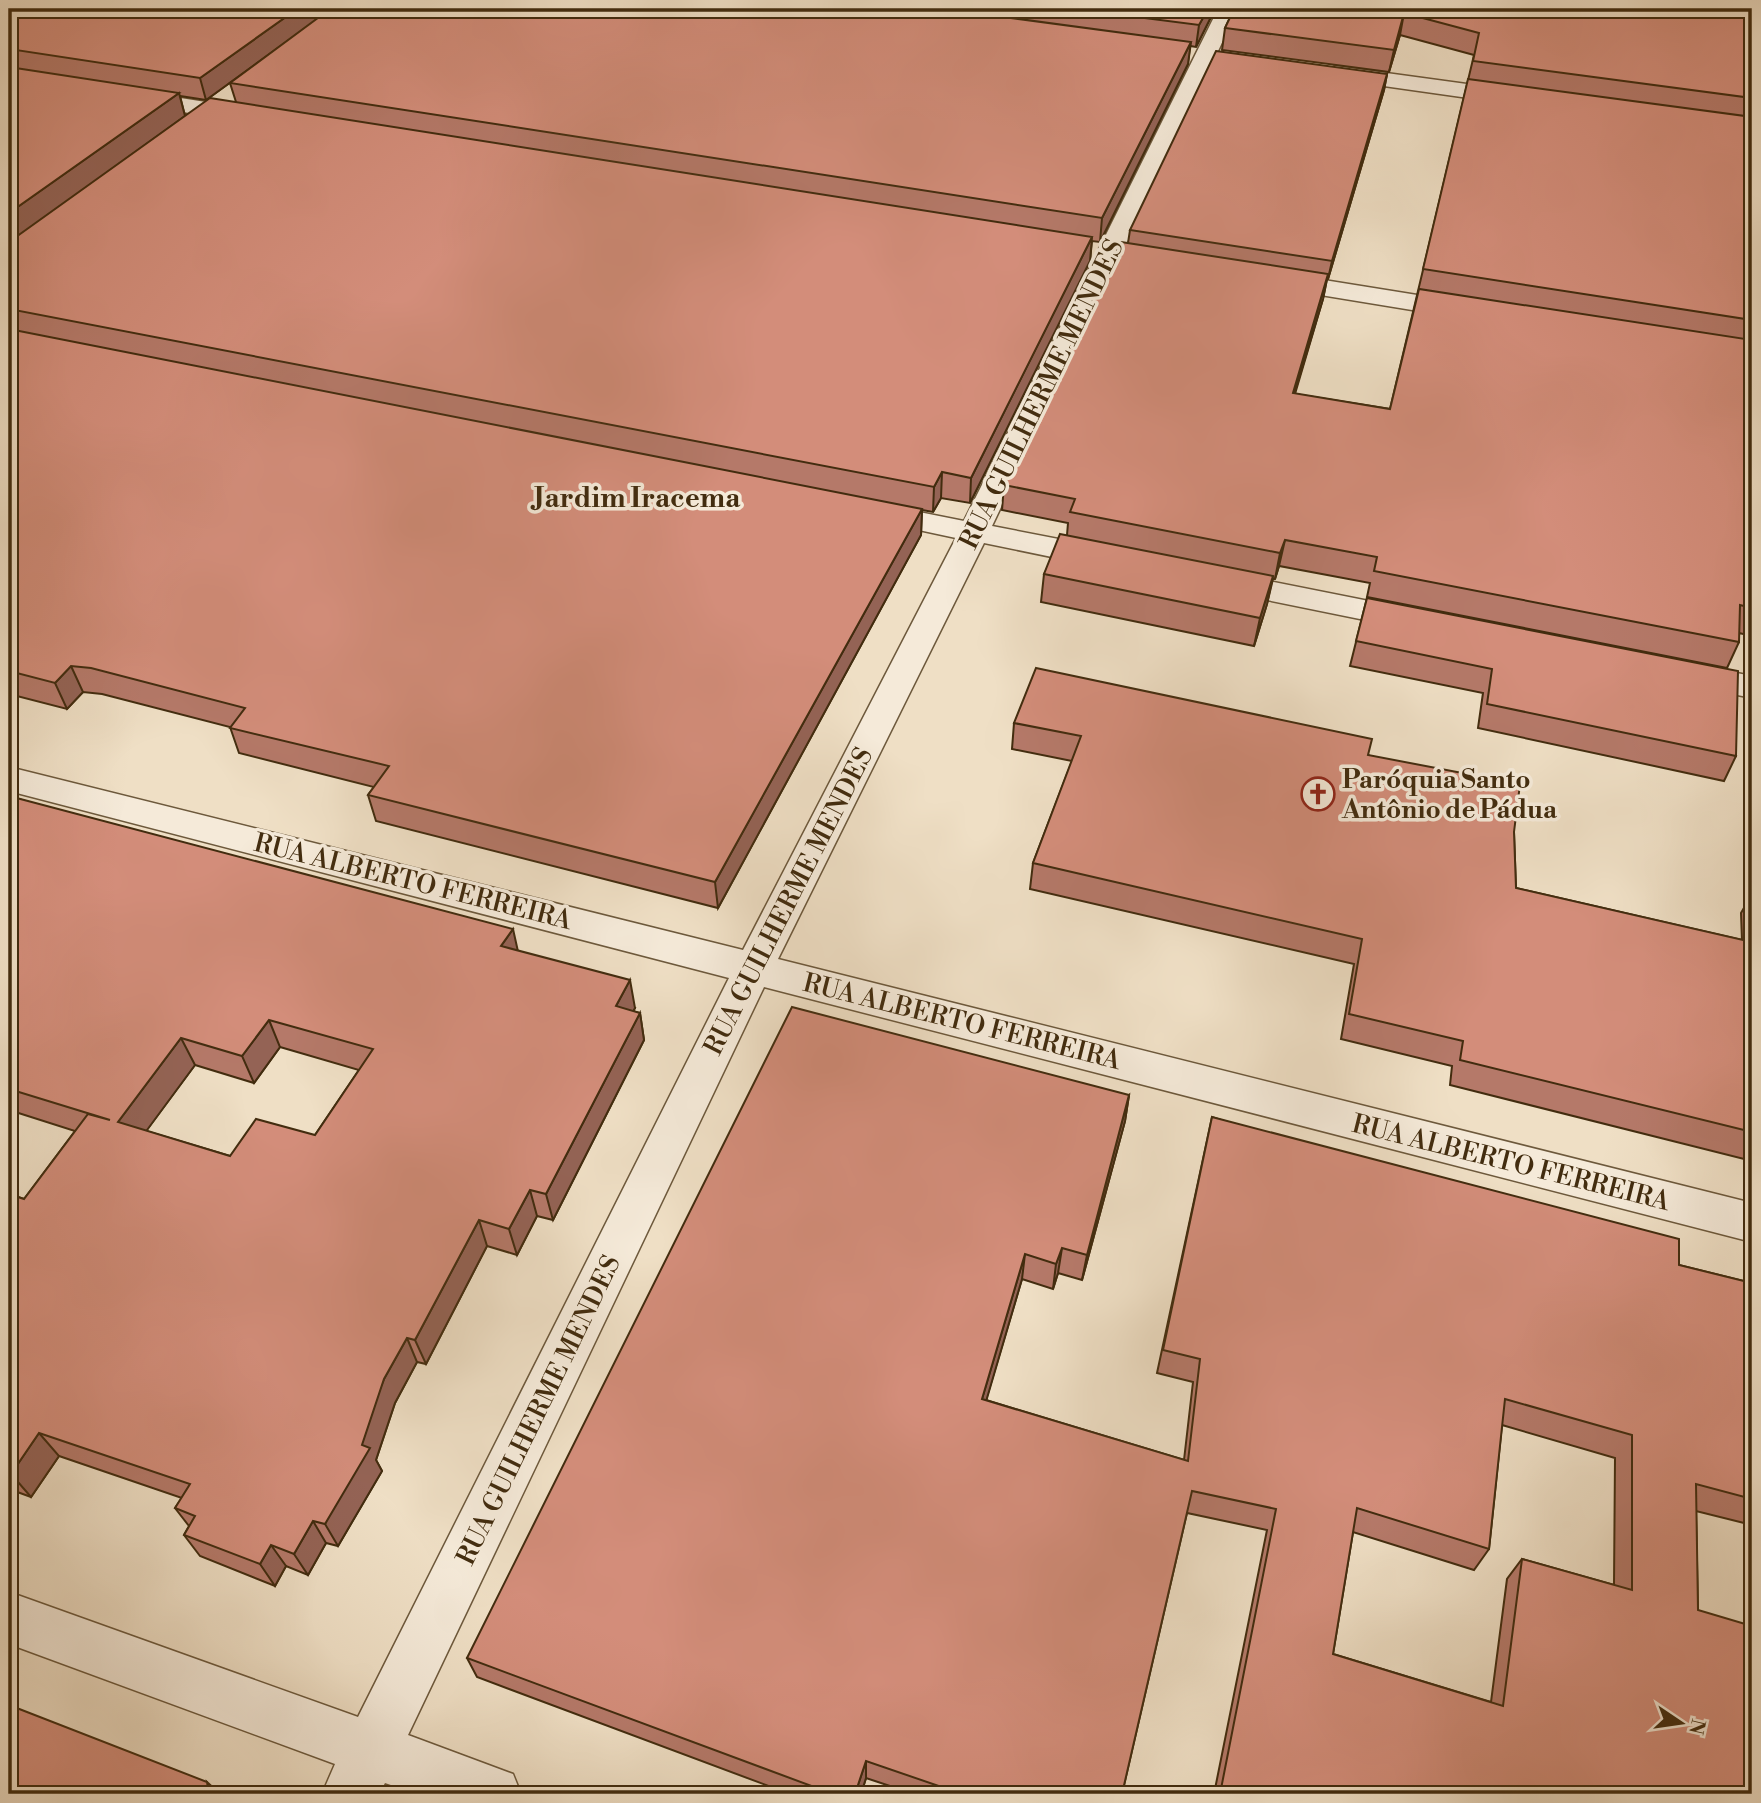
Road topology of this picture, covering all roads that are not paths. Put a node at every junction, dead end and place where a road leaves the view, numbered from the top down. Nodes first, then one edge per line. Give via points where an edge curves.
1 (1228, 9) edge
2 (1315, 70) edge
3 (103, 93) edge
4 (232, 94) edge
5 (1534, 100) edge
6 (211, 109) junction
7 (280, 121) edge
8 (188, 126) edge
9 (1246, 276) edge
10 (1492, 316) edge
11 (838, 505) edge
12 (974, 532) junction
13 (1138, 565) edge
14 (1192, 575) edge
15 (1438, 624) edge
16 (1657, 668) edge
17 (1752, 687) edge
18 (9, 779) edge
19 (754, 967) junction
20 (1752, 1223) edge
21 (9, 1618) edge
22 (361, 1771) edge
23 (494, 1794) edge

1 - 12 street, RUA GUILHERME MENDES
2 - 5 street
3 - 6 street
4 - 6 street
6 - 7 street
6 - 8 street
9 - 10 street
11 - 12 street
12 - 13 street
12 - 19 street, RUA GUILHERME MENDES
14 - 15 street
16 - 17 street
18 - 19 street, RUA ALBERTO FERREIRA
19 - 20 street, RUA ALBERTO FERREIRA
19 - 22 street, RUA GUILHERME MENDES
21 - 22 street
22 - 23 street

